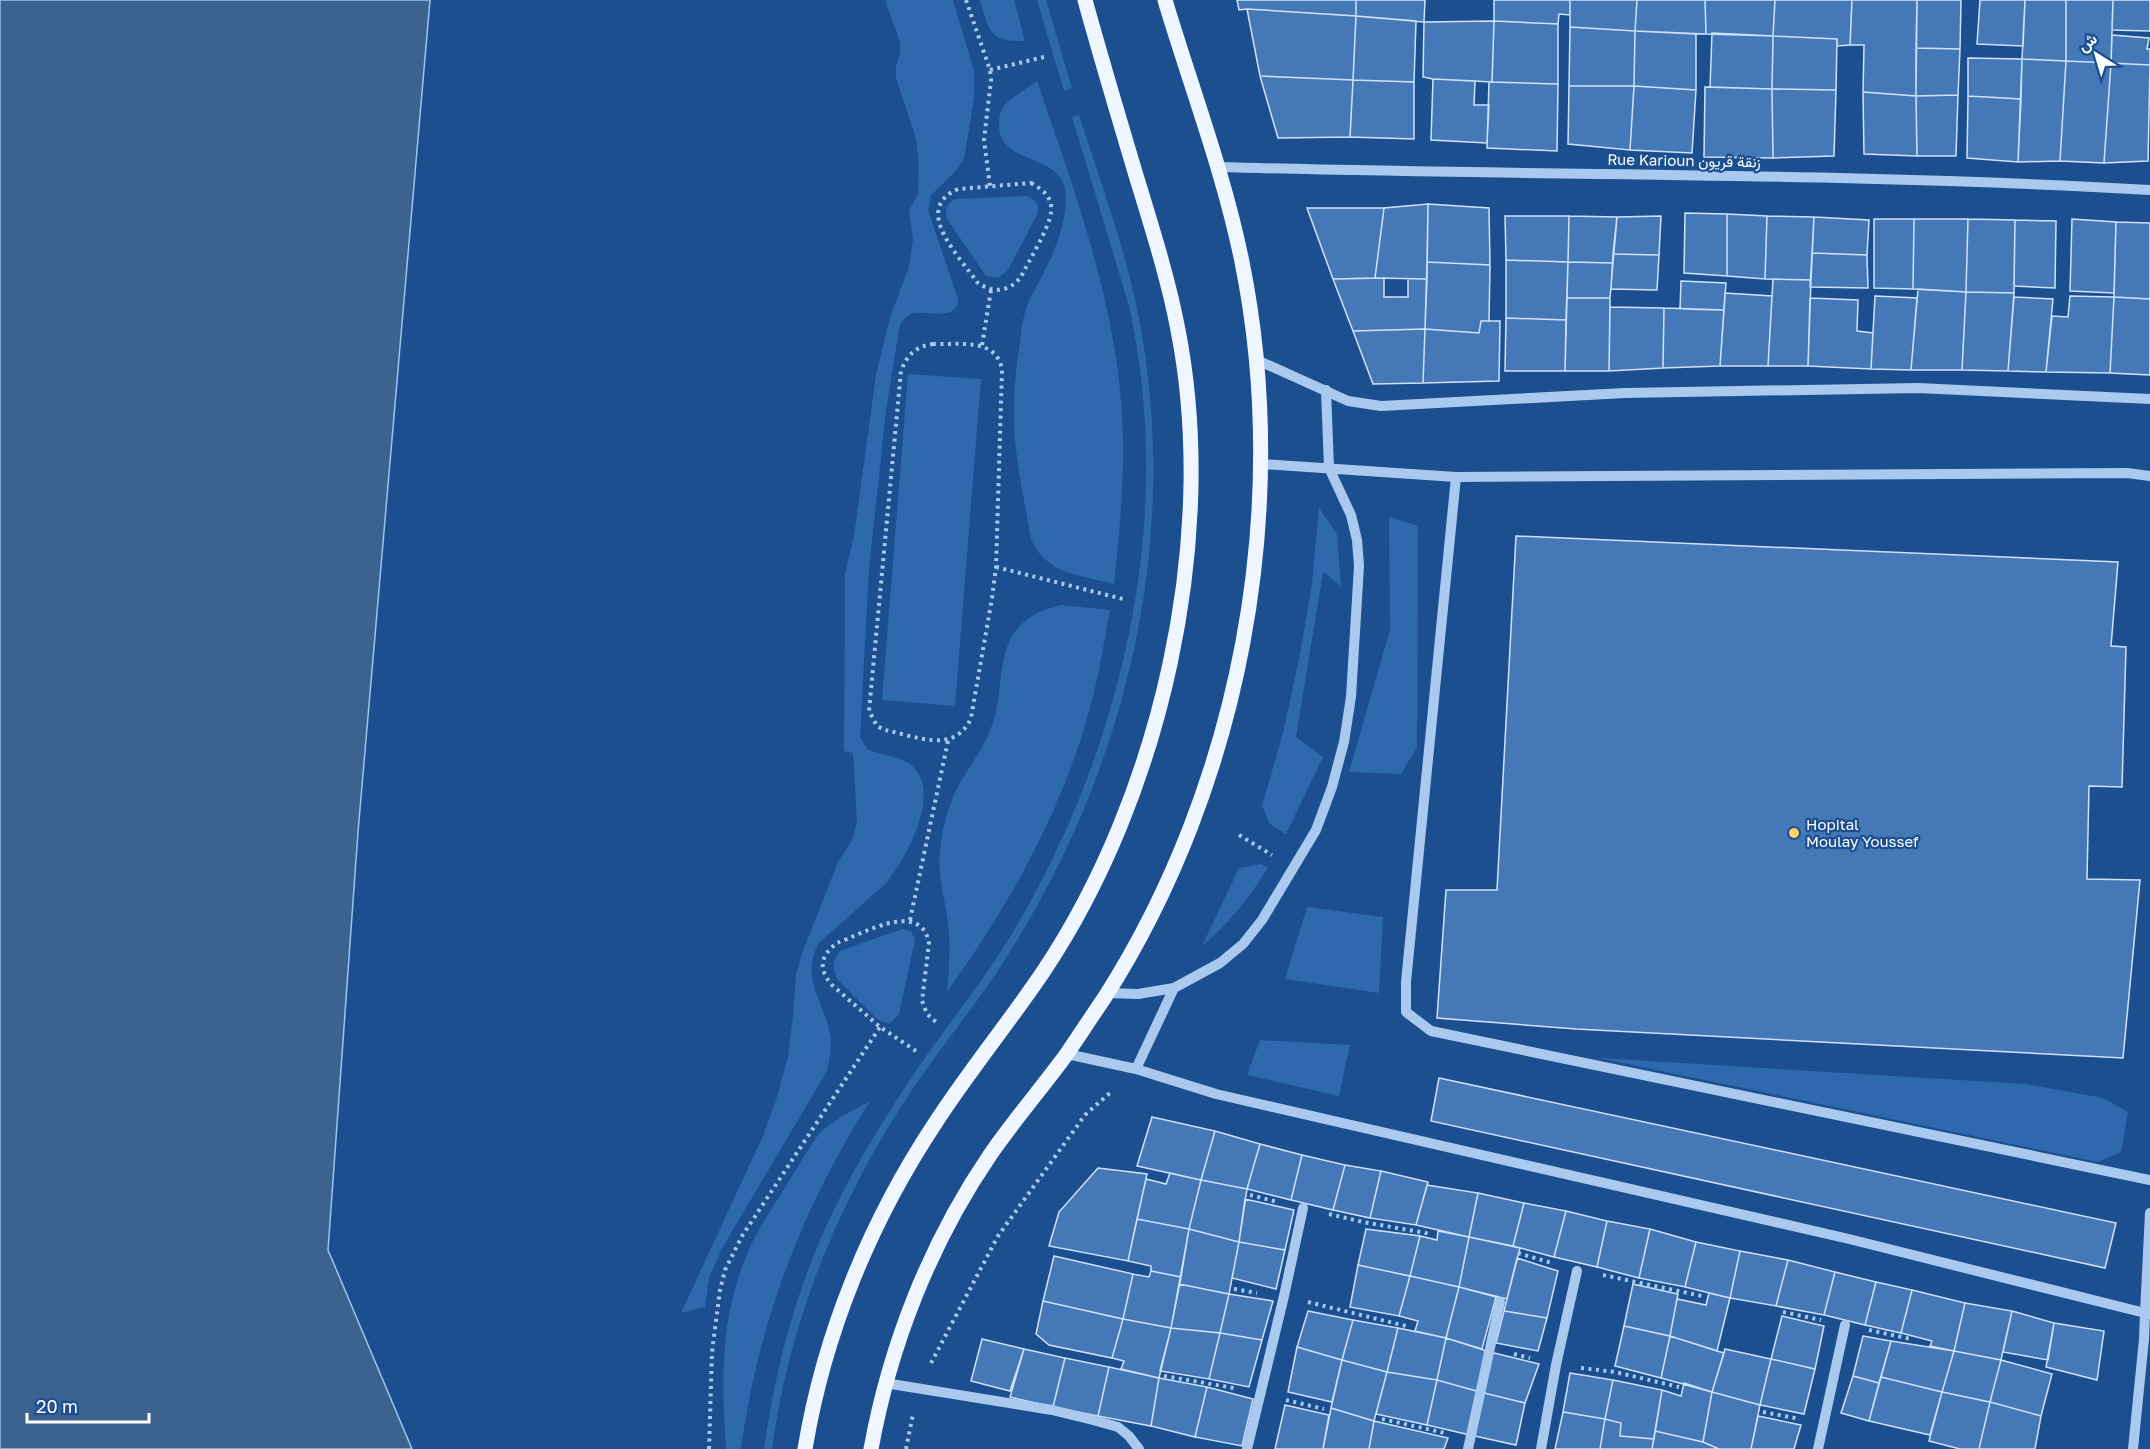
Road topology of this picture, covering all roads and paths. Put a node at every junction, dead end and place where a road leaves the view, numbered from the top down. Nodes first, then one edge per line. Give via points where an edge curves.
1 (966, 0) edge
2 (1085, 0) edge
3 (1165, 0) edge
4 (1044, 57) dead end
5 (990, 70) junction
6 (1218, 167) junction
7 (990, 186) junction
8 (2150, 190) edge
9 (992, 290) junction
10 (982, 346) junction
11 (1257, 360) junction
12 (1326, 390) junction
13 (2150, 399) edge
14 (1261, 464) junction
15 (1329, 468) junction
16 (2150, 476) edge
17 (1456, 477) junction
18 (996, 567) junction
19 (1123, 599) dead end
20 (948, 741) junction
21 (1239, 835) dead end
22 (1293, 868) junction
23 (910, 920) junction
24 (1174, 988) junction
25 (1107, 993) junction
26 (937, 1023) dead end
27 (880, 1027) junction
28 (916, 1051) dead end
29 (1067, 1054) junction
30 (1136, 1070) junction
31 (2150, 1180) edge
32 (1250, 1195) dead end
33 (1303, 1208) junction
34 (2150, 1213) edge
35 (1431, 1234) dead end
36 (1518, 1253) dead end
37 (1577, 1271) junction
38 (1284, 1296) junction
39 (1702, 1296) dead end
40 (1500, 1302) dead end
41 (2147, 1314) edge
42 (1845, 1325) dead end
43 (1410, 1327) dead end
44 (1490, 1348) junction
45 (1556, 1365) junction
46 (1164, 1376) dead end
47 (885, 1383) junction
48 (1678, 1387) dead end
49 (918, 1389) junction
50 (1261, 1394) junction
51 (1324, 1409) dead end
52 (1763, 1412) dead end
53 (1382, 1419) dead end
54 (1824, 1424) junction
55 (1468, 1445) edge
56 (710, 1449) edge
57 (805, 1449) edge
58 (871, 1449) edge
59 (906, 1449) edge
60 (1139, 1449) edge
61 (1247, 1449) edge
62 (1541, 1449) edge
63 (1818, 1449) edge
64 (2133, 1449) edge

1 - 5 path
2 - 57 main road via 1166,273 1186,380 1192,452 1191,513 1175,633 1147,750 1102,864 1044,971 935,1123 876,1226 835,1329
3 - 6 main road
4 - 5 path
5 - 7 path via 984,140
6 - 8 street, Rue Karioun زنقة قريون via 1724,176
6 - 11 main road via 1242,263
7 - 9 path via 948,193 937,212 943,233 977,282
7 - 9 path via 1031,183 1049,199 1051,212 1021,277 1008,288
9 - 10 path
10 - 18 path via 996,354 1002,370
10 - 20 path via 922,346 905,360 901,371 869,702 872,719 885,730
11 - 12 street
11 - 14 main road
12 - 13 street via 1348,401 1381,406 1625,393 1918,388
12 - 15 street
14 - 15 street
14 - 25 main road via 1254,571 1223,727 1174,864
15 - 17 street
15 - 22 street via 1351,515 1357,540 1359,566 1350,697 1332,787 1316,830
16 - 17 street via 2103,473
17 - 31 street via 1406,1012 1431,1030
18 - 19 path
18 - 20 path via 971,718 967,728
20 - 23 path
21 - 22 path
22 - 24 street via 1243,944 1220,963
23 - 26 path via 928,936 922,1001 927,1014
23 - 27 path via 837,943 824,958 825,978
24 - 25 street via 1138,994
24 - 30 street
25 - 29 main road
27 - 28 path
27 - 56 path via 742,1236 725,1270 712,1352
29 - 30 street
29 - 47 main road via 990,1154 957,1208 924,1274
30 - 41 street via 1216,1094 1849,1239
30 - 49 path via 1085,1115 998,1236
32 - 33 path
33 - 35 path
33 - 38 street
34 - 41 street
36 - 37 path
37 - 39 path
37 - 45 street
38 - 43 path
38 - 50 street
40 - 44 street
41 - 64 street
42 - 54 street
44 - 45 path
44 - 55 street
45 - 48 path via 1615,1372
45 - 62 street
46 - 50 path
47 - 49 street
47 - 58 main road
49 - 59 path
49 - 60 street via 1093,1420 1118,1427
50 - 51 path
50 - 61 street
52 - 54 path
53 - 55 path via 1442,1432
54 - 63 street

